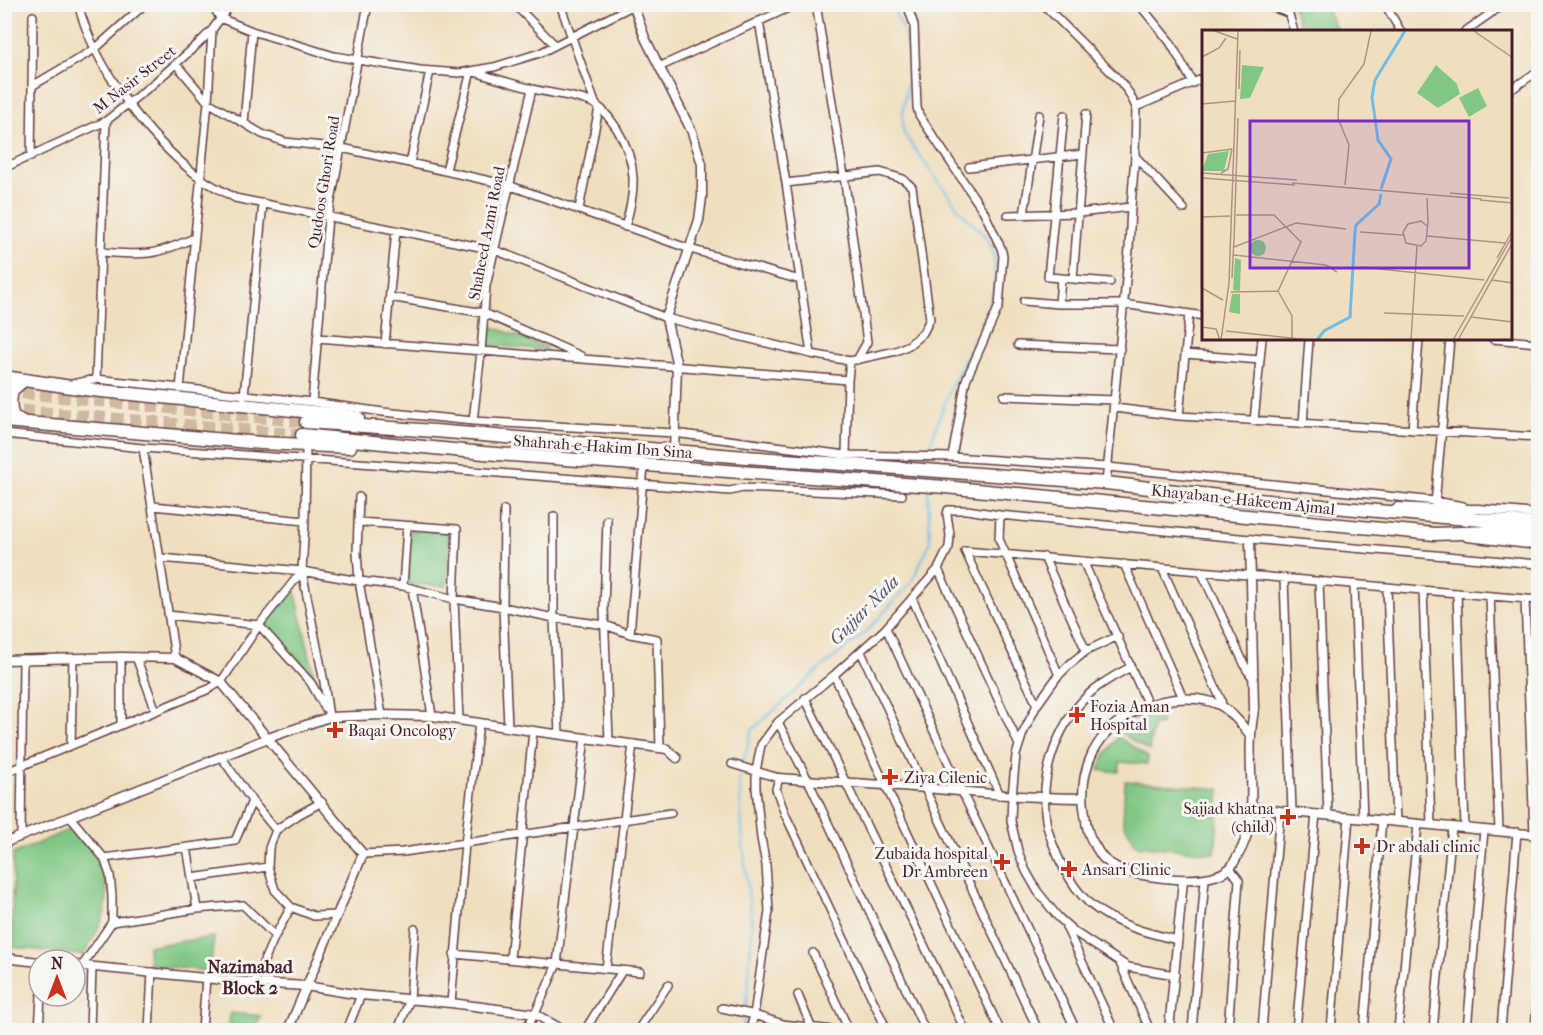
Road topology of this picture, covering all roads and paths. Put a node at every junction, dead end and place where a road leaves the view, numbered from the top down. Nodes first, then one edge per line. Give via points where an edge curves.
1 (78, 4) edge
2 (145, 4) edge
3 (212, 4) edge
4 (231, 4) edge
5 (368, 4) edge
6 (514, 4) edge
7 (560, 4) edge
8 (797, 4) edge
9 (816, 4) edge
10 (907, 4) edge
11 (1043, 4) edge
12 (1139, 4) edge
13 (1264, 4) edge
14 (1286, 4) edge
15 (1385, 4) edge
16 (1503, 4) edge
17 (634, 5) edge
18 (1288, 13) junction
19 (33, 16) dead end
20 (220, 18) junction
21 (759, 21) junction
22 (1472, 29) edge
23 (212, 30) junction
24 (1293, 30) edge
25 (1400, 30) edge
26 (252, 32) junction
27 (572, 37) junction
28 (555, 45) junction
29 (95, 49) junction
30 (358, 60) junction
31 (176, 64) junction
32 (659, 67) junction
33 (430, 71) junction
34 (471, 71) junction
35 (1539, 71) edge
36 (1202, 79) edge
37 (1193, 83) junction
38 (32, 86) junction
39 (1513, 88) edge
40 (532, 89) junction
41 (208, 102) junction
42 (128, 104) junction
43 (597, 105) junction
44 (1136, 107) junction
45 (1086, 114) dead end
46 (1039, 115) dead end
47 (1064, 115) dead end
48 (106, 122) junction
49 (244, 123) junction
50 (342, 148) junction
51 (1083, 154) junction
52 (1060, 156) junction
53 (1135, 156) junction
54 (31, 157) junction
55 (1032, 160) junction
56 (410, 163) junction
57 (969, 167) dead end
58 (4, 168) edge
59 (446, 170) junction
60 (844, 176) junction
61 (200, 178) junction
62 (786, 183) junction
63 (508, 185) junction
64 (263, 203) junction
65 (1131, 207) junction
66 (1184, 209) dead end
67 (579, 210) junction
68 (1079, 213) junction
69 (1054, 214) junction
70 (1008, 215) dead end
71 (1024, 215) junction
72 (328, 216) junction
73 (625, 227) junction
74 (396, 230) junction
75 (194, 238) junction
76 (690, 249) junction
77 (495, 250) junction
78 (101, 252) junction
79 (1061, 278) junction
80 (1073, 279) junction
81 (800, 280) junction
82 (1110, 282) dead end
83 (390, 297) junction
84 (1024, 301) dead end
85 (1059, 304) junction
86 (1123, 304) junction
87 (484, 313) junction
88 (1188, 314) junction
89 (1202, 316) edge
90 (666, 318) junction
91 (316, 338) junction
92 (1262, 340) edge
93 (1309, 340) edge
94 (1419, 340) edge
95 (1450, 340) edge
96 (1505, 340) edge
97 (1539, 343) edge
98 (385, 344) junction
99 (1018, 345) dead end
100 (1119, 349) junction
101 (481, 352) junction
102 (812, 354) junction
103 (1185, 354) junction
104 (587, 359) junction
105 (854, 360) junction
106 (1260, 360) junction
107 (677, 366) junction
108 (4, 378) edge
109 (24, 380) junction
110 (96, 380) junction
111 (848, 380) junction
112 (62, 386) junction
113 (180, 389) junction
114 (244, 396) junction
115 (1004, 396) dead end
116 (312, 402) junction
117 (275, 404) junction
118 (1115, 404) junction
119 (1179, 416) junction
120 (4, 421) edge
121 (473, 421) junction
122 (1254, 421) junction
123 (306, 422) tunnel mouth
124 (24, 423) junction
125 (1303, 424) junction
126 (1412, 430) junction
127 (435, 431) junction
128 (1441, 432) junction
129 (674, 433) junction
130 (4, 434) edge
131 (1539, 437) edge
132 (304, 440) junction
133 (143, 448) junction
134 (674, 451) junction
135 (846, 454) junction
136 (952, 457) junction
137 (306, 459) junction
138 (644, 466) junction
139 (1108, 467) junction
140 (951, 473) joint
141 (1106, 483) junction
142 (641, 485) junction
143 (945, 487) joint
144 (902, 489) junction
145 (359, 497) dead end
146 (1323, 505) junction
147 (1435, 505) junction
148 (153, 506) junction
149 (504, 510) dead end
150 (1539, 514) edge
151 (1000, 515) junction
152 (554, 516) dead end
153 (607, 520) dead end
154 (305, 521) junction
155 (359, 522) junction
156 (1539, 524) edge
157 (407, 526) junction
158 (1434, 534) junction
159 (1539, 536) edge
160 (1250, 539) junction
161 (1539, 545) edge
162 (1005, 554) junction
163 (1044, 557) junction
164 (161, 558) junction
165 (1083, 561) junction
166 (1124, 564) junction
167 (1539, 564) edge
168 (1162, 568) junction
169 (938, 569) junction
170 (302, 571) junction
171 (1201, 571) junction
172 (1250, 576) junction
173 (1284, 578) junction
174 (359, 581) junction
175 (1319, 581) junction
176 (1354, 584) junction
177 (403, 586) junction
178 (1387, 587) junction
179 (412, 588) junction
180 (1423, 590) junction
181 (1457, 593) junction
182 (1490, 596) junction
183 (912, 598) junction
184 (454, 599) junction
185 (1525, 599) junction
186 (1539, 600) edge
187 (503, 607) junction
188 (168, 615) junction
189 (554, 618) junction
190 (260, 625) junction
191 (605, 625) junction
192 (886, 628) junction
193 (630, 634) junction
194 (1118, 636) junction
195 (861, 651) junction
196 (1086, 651) junction
197 (121, 657) junction
198 (136, 657) junction
199 (73, 658) junction
200 (175, 658) junction
201 (22, 659) junction
202 (4, 660) edge
203 (1131, 667) junction
204 (834, 675) junction
205 (1059, 675) junction
206 (1253, 678) junction
207 (220, 682) junction
208 (805, 698) junction
209 (1183, 698) junction
210 (1037, 705) junction
211 (1148, 705) junction
212 (1222, 706) junction
213 (156, 711) junction
214 (382, 715) junction
215 (432, 716) junction
216 (329, 717) junction
217 (459, 720) junction
218 (778, 722) junction
219 (479, 723) junction
220 (121, 725) junction
221 (508, 727) junction
222 (533, 731) junction
223 (559, 734) junction
224 (1251, 736) junction
225 (268, 738) junction
226 (585, 738) junction
227 (609, 741) junction
228 (633, 744) junction
229 (1019, 745) junction
230 (71, 746) junction
231 (660, 748) junction
232 (222, 758) junction
233 (677, 758) dead end
234 (732, 764) dead end
235 (21, 766) junction
236 (753, 770) junction
237 (4, 773) edge
238 (779, 778) junction
239 (808, 780) junction
240 (846, 783) junction
241 (885, 785) junction
242 (926, 788) junction
243 (962, 792) junction
244 (1000, 795) junction
245 (1012, 796) junction
246 (1044, 798) junction
247 (1082, 798) junction
248 (252, 801) junction
249 (322, 802) junction
250 (1251, 807) junction
251 (1280, 811) junction
252 (1292, 812) junction
253 (671, 813) dead end
254 (1316, 814) junction
255 (1328, 815) junction
256 (70, 817) junction
257 (1349, 817) junction
258 (624, 819) junction
259 (1363, 819) junction
260 (1382, 820) junction
261 (1396, 822) junction
262 (1418, 824) junction
263 (1431, 825) junction
264 (1452, 827) junction
265 (573, 828) junction
266 (1465, 828) junction
267 (276, 830) junction
268 (1484, 830) junction
269 (1499, 831) junction
270 (1517, 832) junction
271 (1536, 834) edge
272 (21, 836) junction
273 (523, 836) junction
274 (4, 843) edge
275 (465, 844) junction
276 (187, 847) junction
277 (363, 854) junction
278 (104, 858) junction
279 (268, 867) junction
280 (1230, 868) junction
281 (192, 878) junction
282 (1204, 879) junction
283 (1183, 880) junction
284 (291, 907) junction
285 (197, 909) junction
286 (338, 915) junction
287 (112, 922) junction
288 (1064, 923) junction
289 (415, 928) dead end
290 (275, 936) junction
291 (1178, 940) junction
292 (813, 953) dead end
293 (454, 954) junction
294 (87, 955) edge
295 (4, 958) edge
296 (510, 959) junction
297 (27, 961) edge
298 (1119, 961) junction
299 (557, 964) junction
300 (87, 967) edge
301 (92, 968) junction
302 (606, 969) junction
303 (622, 971) junction
304 (152, 972) junction
305 (640, 972) dead end
306 (1175, 975) junction
307 (206, 978) junction
308 (254, 984) junction
309 (668, 985) dead end
310 (306, 986) junction
311 (1539, 991) edge
312 (361, 994) junction
313 (798, 995) dead end
314 (410, 999) junction
315 (451, 1003) junction
316 (40, 1008) edge
317 (722, 1008) dead end
318 (535, 1014) junction
319 (752, 1014) junction
320 (772, 1020) junction
321 (786, 1025) joint
322 (1149, 1028) dead end
323 (806, 1029) edge
324 (39, 1030) edge
325 (90, 1030) edge
326 (149, 1030) edge
327 (202, 1030) edge
328 (288, 1030) edge
329 (347, 1030) edge
330 (398, 1030) edge
331 (525, 1030) edge
332 (563, 1030) edge
333 (585, 1030) edge
334 (638, 1030) edge
335 (750, 1030) edge
336 (771, 1030) edge
337 (830, 1030) edge
338 (849, 1030) edge
339 (887, 1030) edge
340 (925, 1030) edge
341 (965, 1030) edge
342 (1000, 1030) edge
343 (1038, 1030) edge
344 (1076, 1030) edge
345 (1114, 1030) edge
346 (1169, 1030) edge
347 (1192, 1030) edge
348 (1228, 1030) edge
349 (1262, 1030) edge
350 (1296, 1030) edge
351 (1331, 1030) edge
352 (1364, 1030) edge
353 (1398, 1030) edge
354 (1433, 1030) edge
355 (1467, 1030) edge
356 (1501, 1030) edge
357 (1535, 1030) edge

1 - 29 street
2 - 29 street
3 - 20 street
4 - 20 street, M Nasir Street
5 - 30 street, Qudoos Ghori Road
6 - 28 street
7 - 27 street
8 - 21 street
9 - 60 street
10 - 136 street via 914,25 919,115 984,212 1003,256 999,306 966,380
11 - 44 street via 1120,81
12 - 37 street via 1170,42
13 - 18 street
14 - 18 street
15 - 25 street
16 - 22 street
17 - 27 street
17 - 32 street
18 - 24 street
19 - 38 street
20 - 23 street, M Nasir Street
20 - 26 street
21 - 32 street
21 - 62 street
23 - 31 street, M Nasir Street
23 - 41 street
26 - 30 street
26 - 49 street
27 - 28 street
27 - 43 street
28 - 34 street via 540,53
29 - 38 street
29 - 42 street
30 - 33 street
30 - 50 street, Qudoos Ghori Road
31 - 41 street
31 - 42 street, M Nasir Street
32 - 76 street via 692,132 702,164 699,220
33 - 34 street
33 - 56 street
34 - 40 street
34 - 59 street
35 - 39 street
36 - 37 street
37 - 44 street
38 - 54 street
40 - 43 street
40 - 63 street, Shaheed Azmi Road
41 - 49 street
41 - 61 street
42 - 48 street, M Nasir Street
42 - 61 street
43 - 67 street
43 - 73 street via 624,141 632,166 634,188
44 - 53 street
45 - 51 street
46 - 55 street
47 - 52 street
48 - 54 street, M Nasir Street
48 - 78 street
49 - 50 street via 285,142
50 - 56 street
50 - 72 street, Qudoos Ghori Road
51 - 52 street
51 - 68 street
52 - 55 street
52 - 69 street
53 - 65 street
53 - 66 street
54 - 58 street, M Nasir Street
55 - 57 street
55 - 71 street
56 - 59 street
59 - 63 street
60 - 62 street
60 - 105 street via 867,342
60 - 105 street via 880,172 903,179 912,187 930,319 923,333 909,345
61 - 64 street via 235,198
61 - 75 street
62 - 81 street
63 - 67 street
63 - 77 street, Shaheed Azmi Road
64 - 72 street
64 - 114 street
65 - 68 street
65 - 86 street
67 - 73 street
68 - 69 street
68 - 80 street
69 - 71 street
69 - 79 street via 1048,277
70 - 71 street
72 - 74 street
72 - 91 street, Qudoos Ghori Road
73 - 76 street
74 - 77 street
74 - 83 street
75 - 78 street via 151,253
75 - 113 street
76 - 81 street
76 - 90 street
77 - 87 street, Shaheed Azmi Road
77 - 90 street
78 - 110 street
79 - 80 street
79 - 85 street
80 - 82 street
81 - 102 street
83 - 87 street
83 - 98 street
84 - 85 street
85 - 86 street
86 - 88 street
86 - 100 street
87 - 101 street, Shaheed Azmi Road
87 - 104 street
88 - 89 street
88 - 103 street
90 - 102 street
90 - 107 street
91 - 98 street
91 - 116 street, Qudoos Ghori Road
92 - 106 street
93 - 125 street
94 - 126 street
95 - 128 street
96 - 97 street
98 - 101 street
99 - 100 street
100 - 118 street
101 - 104 street
101 - 121 street, Shaheed Azmi Road
102 - 105 street
103 - 106 street
103 - 119 street
104 - 107 street
105 - 111 street
106 - 122 street
107 - 111 street
107 - 129 street
108 - 109 highway
109 - 112 highway
109 - 124 highway via 12,390 10,407 13,417
110 - 112 street
110 - 113 street
111 - 135 street
112 - 117 highway
113 - 114 street
114 - 117 street
115 - 118 street
116 - 117 street
116 - 121 street
117 - 127 highway
118 - 119 street
118 - 139 street
119 - 122 street
120 - 124 highway, Shahrah-e-Hakim Ibn Sina
121 - 129 street
122 - 125 street
123 - 127 highway, Shahrah-e-Hakim Ibn Sina
124 - 132 highway, Shahrah-e-Hakim Ibn Sina
125 - 126 street
126 - 128 street
127 - 134 highway, Shahrah-e-Hakim Ibn Sina
128 - 131 street
128 - 147 street
129 - 134 street
129 - 135 street
130 - 133 street
132 - 137 street
132 - 138 highway, Shahrah-e-Hakim Ibn Sina
133 - 137 street
133 - 148 street
134 - 140 highway, Shahrah-e-Hakim Ibn Sina
135 - 136 street
136 - 139 street
137 - 142 street
137 - 154 street
138 - 142 street
138 - 144 highway, Shahrah-e-Hakim Ibn Sina
139 - 141 street
139 - 147 street
140 - 141 highway, Khayaban-e-Hakeem Ajmal
141 - 146 highway, Khayaban-e-Hakeem Ajmal
142 - 144 street via 730,491
142 - 193 street
143 - 144 highway, Shahrah-e-Hakim Ibn Sina
143 - 158 highway, Khayaban-e-Hakeem Ajmal
145 - 155 street
146 - 147 street
146 - 156 highway, Khayaban-e-Hakeem Ajmal
147 - 150 street
148 - 154 street
148 - 164 street
149 - 187 street
151 - 160 street
151 - 162 street via 999,539
151 - 169 street via 948,510 949,547
152 - 189 street
153 - 191 street
154 - 170 street
155 - 157 street
155 - 174 street
157 - 177 street
157 - 184 street via 457,529
158 - 159 highway, Khayaban-e-Hakeem Ajmal via 1490,532
158 - 161 street
160 - 167 street
160 - 172 street
162 - 163 street
162 - 205 street
162 - 210 street via 966,551
163 - 165 street
163 - 196 street
164 - 170 street
164 - 188 street
165 - 166 street
165 - 194 street
166 - 168 street
166 - 209 street
168 - 171 street
168 - 212 street
169 - 183 street
169 - 229 street
170 - 174 street
170 - 190 street
170 - 216 street
171 - 172 street
171 - 206 street
172 - 173 street
172 - 206 street
173 - 175 street
173 - 252 street
174 - 177 street
174 - 214 street
175 - 176 street
175 - 255 street
176 - 178 street
176 - 259 street
177 - 179 street
178 - 180 street
178 - 261 street
179 - 184 street
179 - 215 street
180 - 181 street
180 - 263 street
181 - 182 street
181 - 266 street
182 - 185 street
182 - 269 street
183 - 192 street
183 - 244 street
184 - 187 street
184 - 217 street
185 - 186 street
185 - 271 street
187 - 189 street
187 - 221 street
188 - 190 street
188 - 200 street
189 - 191 street
189 - 223 street
190 - 207 street
190 - 216 street via 311,683
191 - 193 street
191 - 227 street
192 - 195 street
192 - 243 street
193 - 231 street via 657,639
194 - 196 street
194 - 203 street
195 - 204 street
195 - 242 street
196 - 205 street
197 - 198 street
197 - 199 street
197 - 220 street
198 - 200 street
198 - 213 street
199 - 201 street
199 - 230 street
200 - 207 street
201 - 202 street
201 - 235 street
203 - 211 street
203 - 246 street via 1095,689 1076,708 1054,749
204 - 208 street
204 - 241 street
205 - 210 street
206 - 224 street
207 - 213 street
207 - 225 street
208 - 218 street
208 - 240 street
209 - 211 street
209 - 212 street
210 - 229 street
211 - 247 street via 1131,713 1104,736 1087,767
212 - 224 street
213 - 220 street
214 - 215 street
214 - 216 street
215 - 217 street
216 - 225 street
217 - 219 street
218 - 236 street via 761,744
218 - 239 street
219 - 221 street
219 - 275 street
220 - 230 street
221 - 222 street
222 - 223 street
222 - 273 street
223 - 226 street
224 - 250 street
225 - 232 street
225 - 249 street
226 - 227 street
226 - 265 street
227 - 228 street
228 - 231 street
228 - 258 street
229 - 245 street
230 - 235 street
231 - 233 street via 667,748
232 - 248 street
232 - 256 street
234 - 236 street
235 - 237 street
235 - 272 street
236 - 238 street
236 - 319 street via 769,911
238 - 239 street
238 - 339 street via 776,789 786,814
239 - 240 street
239 - 340 street
240 - 241 street
240 - 341 street
241 - 242 street
241 - 342 street
242 - 243 street
242 - 343 street
243 - 244 street
243 - 344 street
244 - 245 street
245 - 246 street
245 - 288 street via 1011,822 1026,871
246 - 247 street
246 - 291 street via 1046,822 1055,850 1068,877 1089,903 1117,922
247 - 283 street via 1091,841 1103,858 1133,873
248 - 267 street
248 - 276 street via 235,841
249 - 267 street
249 - 277 street
250 - 251 street
250 - 280 street via 1245,844
251 - 252 street
251 - 349 street
252 - 254 street
253 - 258 street
254 - 255 street
254 - 350 street
255 - 257 street
256 - 272 street
256 - 278 street
257 - 259 street
257 - 351 street
258 - 265 street
258 - 302 street
259 - 260 street
260 - 261 street
260 - 352 street
261 - 262 street
262 - 263 street
262 - 353 street
263 - 264 street
264 - 266 street
264 - 354 street
265 - 273 street
265 - 299 street
266 - 268 street
267 - 279 street via 269,848
268 - 269 street
268 - 355 street
269 - 270 street
270 - 271 street
270 - 356 street
272 - 274 street
273 - 275 street
273 - 296 street
275 - 277 street
275 - 293 street
276 - 278 street
276 - 281 street
277 - 286 street
278 - 287 street via 110,875
279 - 281 street
279 - 284 street via 274,890
280 - 282 street
280 - 348 street via 1239,880
281 - 285 street
282 - 283 street
282 - 347 street
283 - 291 street
284 - 286 street via 314,916
284 - 290 street
285 - 287 street
285 - 290 street via 243,905
286 - 310 street
287 - 294 street
288 - 298 street
288 - 345 street
289 - 314 street
290 - 308 street
291 - 306 street
292 - 338 street
293 - 296 street
293 - 315 street
295 - 297 street
296 - 299 street
298 - 306 street
298 - 322 street
299 - 302 street
299 - 318 street
300 - 301 street
301 - 304 street
301 - 325 street
302 - 303 street
303 - 305 street
303 - 333 street
304 - 307 street
304 - 326 street
306 - 346 street
307 - 308 street
307 - 327 street
308 - 310 street
309 - 334 street
310 - 312 street
310 - 328 street
311 - 357 street
312 - 314 street
312 - 329 street
313 - 323 street
314 - 315 street
314 - 330 street
315 - 318 street
316 - 324 street
317 - 319 street
318 - 331 street
318 - 332 street
319 - 320 street
319 - 335 street
320 - 321 street
320 - 336 street
321 - 323 street
323 - 337 street

